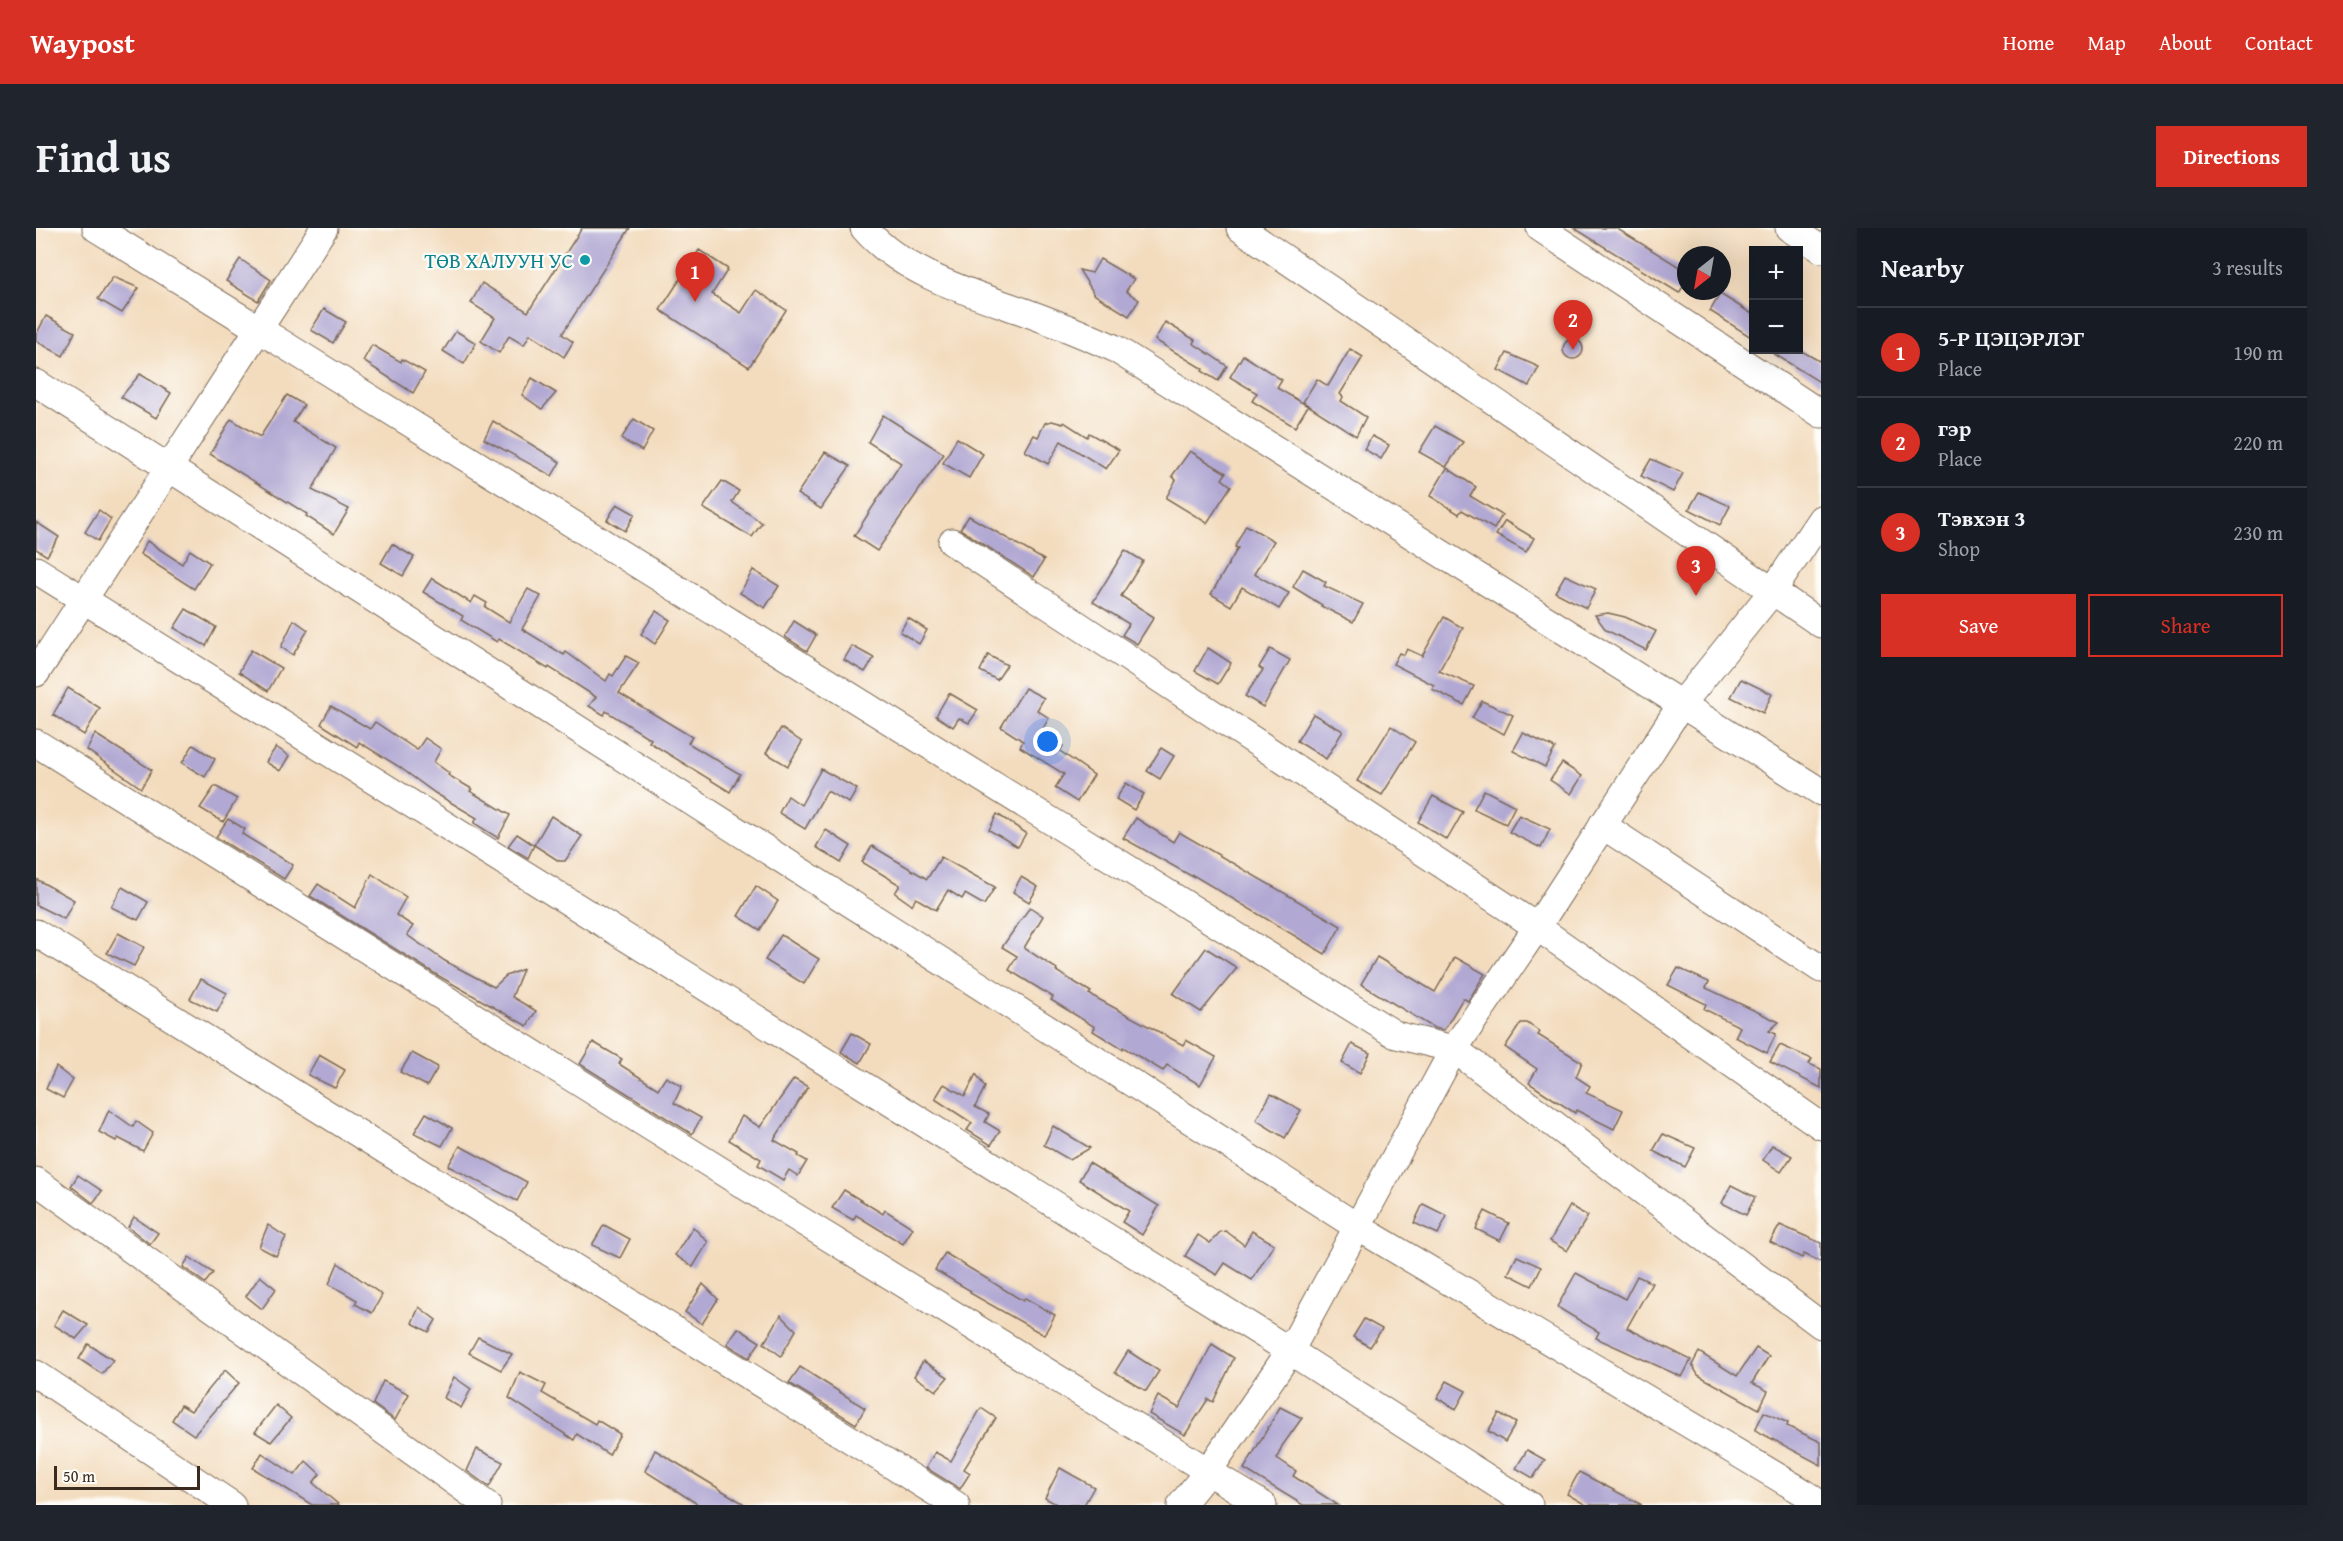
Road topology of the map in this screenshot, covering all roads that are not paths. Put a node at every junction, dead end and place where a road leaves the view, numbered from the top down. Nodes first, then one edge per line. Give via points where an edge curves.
1 (96, 228) edge
2 (324, 228) edge
3 (864, 228) edge
4 (1240, 228) edge
5 (1540, 228) edge
6 (1789, 228) edge
7 (1821, 249) edge
8 (258, 329) junction
9 (36, 382) edge
10 (1821, 414) edge
11 (170, 466) junction
12 (1821, 519) edge
13 (952, 542) dead end
14 (36, 570) edge
15 (1772, 592) junction
16 (84, 600) junction
17 (1821, 624) edge
18 (36, 673) edge
19 (1681, 705) junction
20 (36, 743) edge
21 (1821, 792) edge
22 (1602, 825) junction
23 (1538, 927) junction
24 (36, 933) edge
25 (1821, 969) edge
26 (1454, 1049) junction
27 (1821, 1126) edge
28 (36, 1181) edge
29 (1356, 1226) junction
30 (1821, 1325) edge
31 (1290, 1351) junction
32 (36, 1374) edge
33 (1209, 1470) junction
34 (232, 1505) edge
35 (487, 1505) edge
36 (956, 1505) edge
37 (1181, 1505) edge
38 (1263, 1505) edge
39 (1529, 1505) edge
40 (1821, 1505) edge

1 - 8 street
2 - 8 street
3 - 19 street via 900,260 962,289 1114,348
4 - 15 street
5 - 10 street
6 - 7 street
8 - 11 street
8 - 26 street via 1396,1035
9 - 11 street
11 - 16 street
11 - 29 street
12 - 15 street
13 - 23 street
14 - 16 street
15 - 17 street
15 - 19 street
16 - 18 street
16 - 31 street
19 - 21 street
19 - 22 street
20 - 33 street
22 - 23 street
22 - 25 street
23 - 26 street
23 - 27 street
24 - 36 street
26 - 29 street
26 - 30 street
28 - 35 street
29 - 31 street
29 - 40 street
31 - 33 street
31 - 39 street
32 - 34 street
33 - 37 street
33 - 38 street

